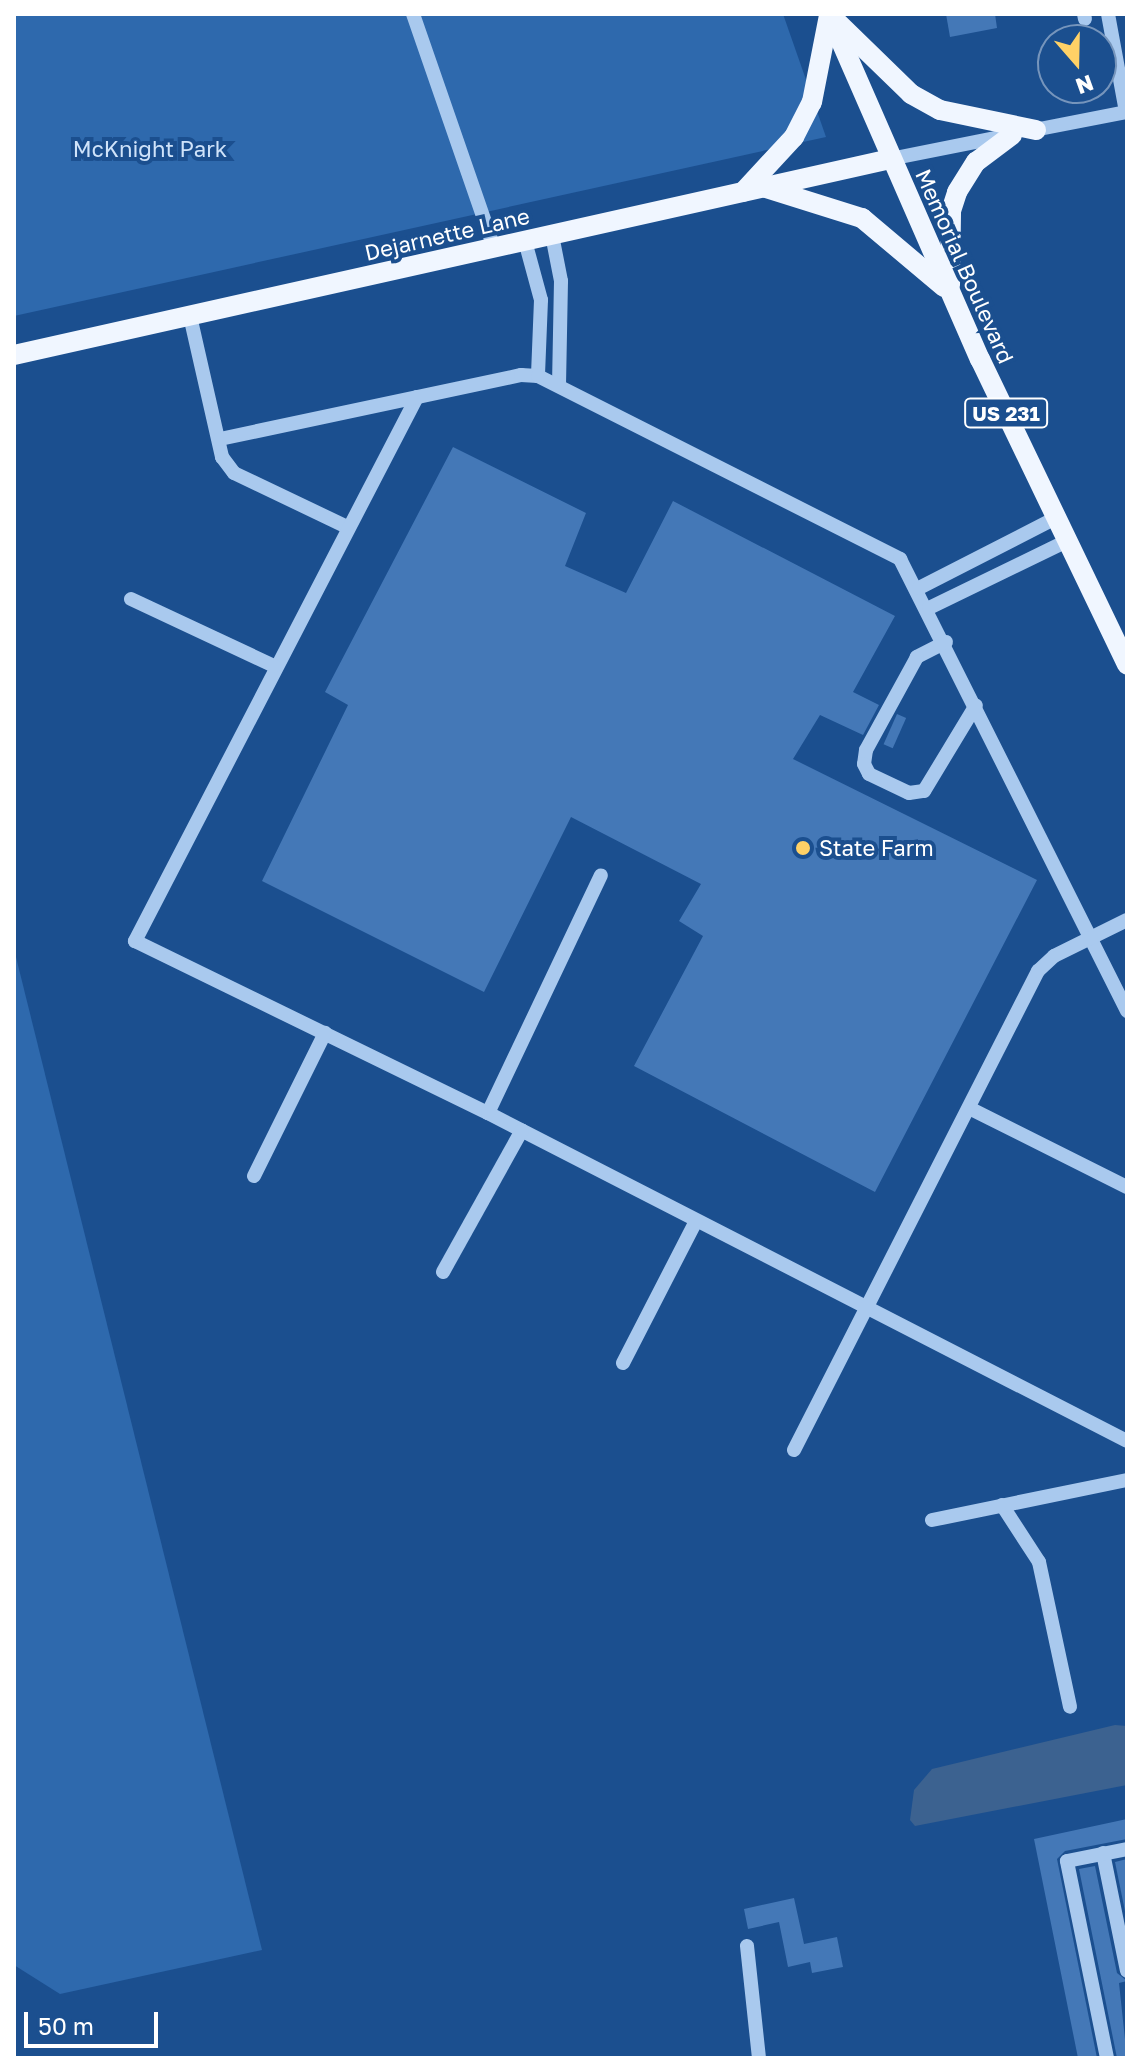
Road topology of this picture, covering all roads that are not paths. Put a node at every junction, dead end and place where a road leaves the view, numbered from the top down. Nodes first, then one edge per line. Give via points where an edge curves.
1 (413, 14) edge
2 (829, 14) edge
3 (1108, 14) edge
4 (1127, 112) edge
5 (1036, 130) junction
6 (1012, 135) junction
7 (890, 159) junction
8 (765, 187) junction
9 (743, 192) junction
10 (552, 235) junction
11 (525, 241) junction
12 (494, 248) junction
13 (950, 293) junction
14 (190, 316) junction
15 (14, 355) edge
16 (538, 376) junction
17 (559, 384) junction
18 (417, 397) junction
19 (220, 439) junction
20 (1056, 518) junction
21 (347, 527) junction
22 (1067, 541) junction
23 (919, 588) junction
24 (131, 599) dead end
25 (929, 608) junction
26 (946, 642) junction
27 (1127, 665) edge
28 (274, 666) junction
29 (976, 705) junction
30 (601, 875) dead end
31 (1127, 920) edge
32 (1090, 937) junction
33 (1127, 1011) edge
34 (325, 1033) junction
35 (969, 1108) junction
36 (488, 1113) junction
37 (522, 1130) junction
38 (254, 1176) dead end
39 (1127, 1187) edge
40 (696, 1221) junction
41 (443, 1272) dead end
42 (865, 1311) junction
43 (623, 1363) dead end
44 (1127, 1441) edge
45 (794, 1450) dead end
46 (1127, 1480) edge
47 (1002, 1505) junction
48 (932, 1520) dead end
49 (1070, 1707) dead end
50 (1127, 1849) edge
51 (1103, 1853) junction
52 (747, 1946) dead end
53 (1127, 1971) edge
54 (759, 2058) edge
55 (1107, 2058) edge

1 - 12 street
2 - 5 main road via 911,94 955,115
2 - 7 main road, Memorial Boulevard / US 231
2 - 9 main road via 812,102 794,137
3 - 4 street
4 - 5 street
5 - 6 street
6 - 7 street
6 - 13 main road via 976,162 957,192 951,211
7 - 8 main road, Dejarnette Lane
7 - 13 main road, Memorial Boulevard / US 231
8 - 9 main road, Dejarnette Lane
8 - 13 main road via 862,218
9 - 10 main road, Dejarnette Lane
10 - 11 main road, Dejarnette Lane
10 - 17 street via 561,281
11 - 12 main road, Dejarnette Lane
11 - 16 street via 541,300
12 - 14 main road, Dejarnette Lane
13 - 20 main road, Memorial Boulevard / US 231
14 - 15 main road, Dejarnette Lane
14 - 19 street
16 - 17 street
16 - 18 street
17 - 23 street via 872,542 900,559
18 - 19 street
18 - 21 street
19 - 21 street via 222,457 234,473
20 - 22 main road, Memorial Boulevard / US 231
20 - 23 street
21 - 28 street
22 - 25 street
22 - 27 main road, Memorial Boulevard / US 231
23 - 25 street
24 - 28 street
25 - 26 street
26 - 29 street
26 - 29 street via 917,657 866,750 869,774 909,793 924,791
28 - 34 street via 135,941
29 - 32 street
30 - 36 street
31 - 32 street
32 - 33 street
32 - 35 street via 1038,971
34 - 36 street
34 - 38 street
35 - 39 street
35 - 42 street
36 - 37 street
37 - 40 street
37 - 41 street
40 - 42 street
40 - 43 street
42 - 44 street
42 - 45 street
46 - 47 street
47 - 48 street
47 - 49 street via 1039,1562
50 - 51 street
51 - 53 street
51 - 55 street via 1067,1861
52 - 54 street

